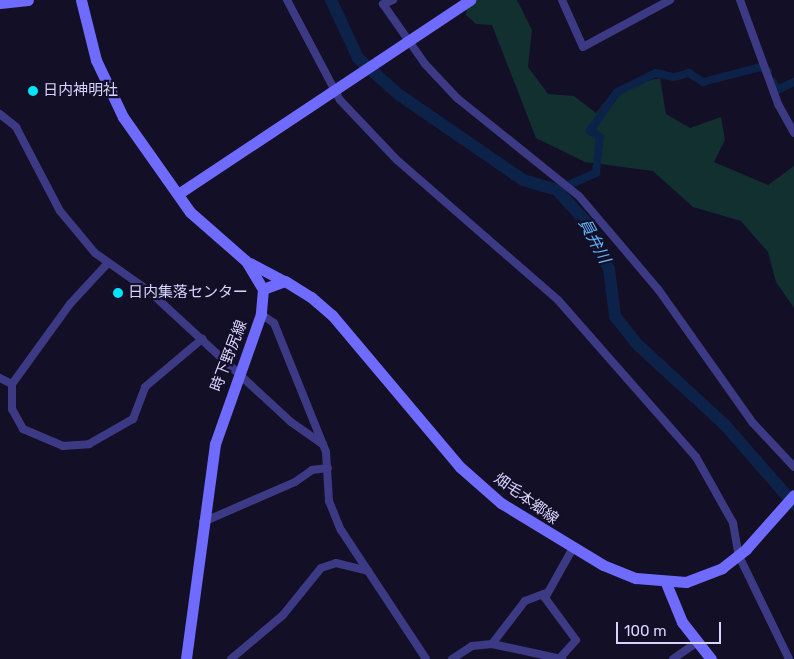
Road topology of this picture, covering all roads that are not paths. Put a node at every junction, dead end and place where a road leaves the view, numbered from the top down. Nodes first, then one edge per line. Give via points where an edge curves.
1 (28, 0) edge
2 (81, 0) edge
3 (287, 0) edge
4 (393, 0) edge
5 (470, 0) edge
6 (562, 0) edge
7 (670, 0) edge
8 (740, 0) edge
9 (0, 3) edge
10 (405, 42) junction
11 (337, 89) junction
12 (0, 114) edge
13 (794, 132) edge
14 (178, 194) junction
15 (246, 261) junction
16 (107, 264) junction
17 (285, 282) junction
18 (263, 289) junction
19 (261, 314) junction
20 (202, 339) junction
21 (239, 372) junction
22 (0, 378) edge
23 (12, 384) junction
24 (323, 444) junction
25 (794, 467) edge
26 (328, 468) junction
27 (794, 495) edge
28 (203, 522) junction
29 (572, 548) junction
30 (742, 553) junction
31 (368, 571) junction
32 (666, 583) junction
33 (546, 593) junction
34 (696, 642) junction
35 (492, 644) junction
36 (186, 659) edge
37 (231, 659) edge
38 (426, 659) edge
39 (452, 659) edge
40 (561, 659) edge
41 (673, 659) edge
42 (711, 659) edge
43 (789, 659) edge

1 - 9 main road
2 - 14 main road via 108,88 123,117
3 - 11 street
4 - 10 street via 383,4
5 - 10 main road
6 - 7 street via 583,47
8 - 13 street via 763,67
10 - 11 main road
10 - 25 street via 457,98 580,196 658,289 753,422
11 - 14 main road
11 - 30 street via 397,160 558,300 619,364 696,458 718,491
12 - 16 street via 26,142 60,211
14 - 15 main road via 214,237
15 - 17 main road, 畑毛本郷線
15 - 18 main road
16 - 20 street via 149,291
16 - 23 street via 70,304
17 - 18 main road
17 - 29 main road, 畑毛本郷線 via 332,315 460,467 501,502
18 - 19 main road, 時下野尻線
19 - 21 main road, 時下野尻線
19 - 24 street via 274,323
20 - 21 street
20 - 23 street via 145,387 134,419 89,444 62,446 23,428 12,409
21 - 24 street via 313,441
21 - 28 main road, 時下野尻線 via 215,444
22 - 23 street
24 - 26 street
26 - 28 street via 312,470
26 - 31 street via 329,501 341,530
27 - 30 main road, 畑毛本郷線
28 - 36 main road, 時下野尻線
29 - 32 main road, 畑毛本郷線 via 636,578
29 - 33 street
30 - 32 main road, 畑毛本郷線 via 706,576
30 - 43 street
31 - 37 street via 336,563 321,568 283,615
31 - 38 street
32 - 34 main road via 669,598
33 - 35 street via 525,601
33 - 40 street via 548,605 576,640
34 - 41 street
34 - 42 main road
35 - 39 street via 472,646
35 - 40 street

